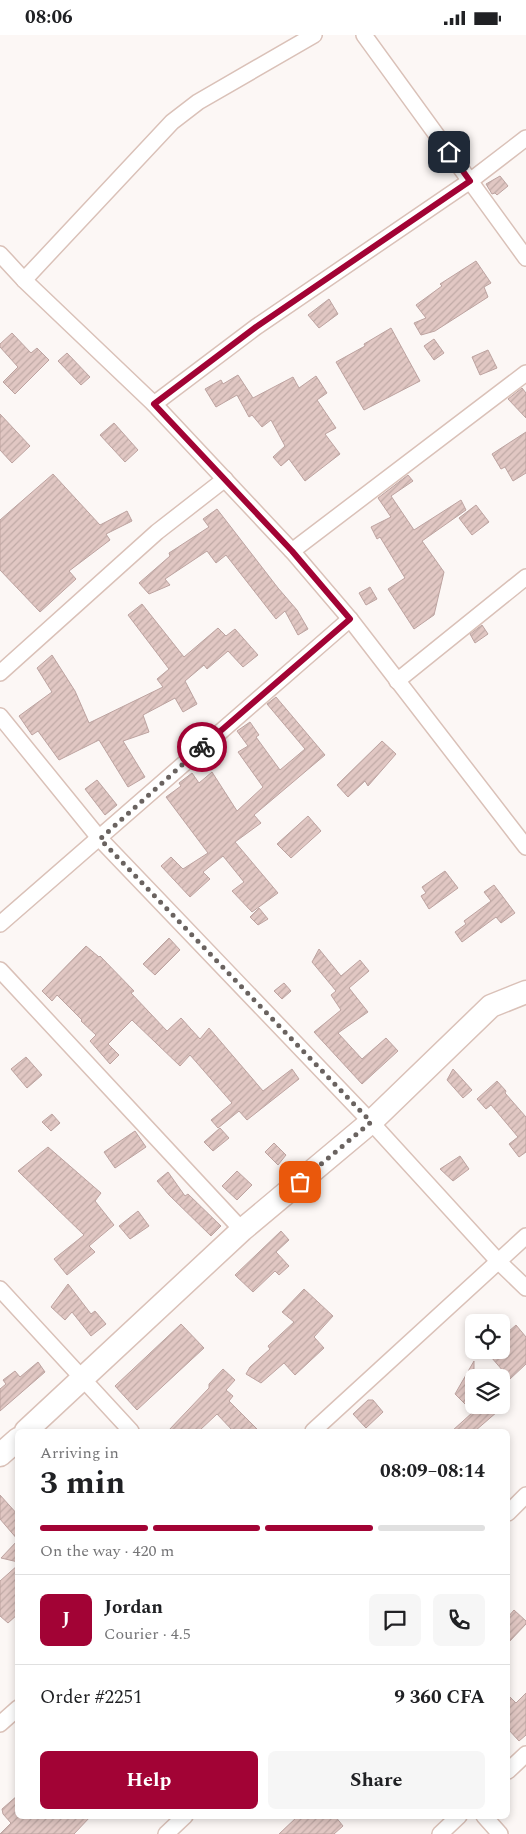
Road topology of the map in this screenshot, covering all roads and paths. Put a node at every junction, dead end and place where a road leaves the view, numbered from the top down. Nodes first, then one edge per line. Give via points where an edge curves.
1 (314, 35) edge
2 (364, 35) edge
3 (526, 138) edge
4 (470, 181) junction
5 (0, 254) edge
6 (526, 258) edge
7 (24, 280) junction
8 (526, 373) edge
9 (154, 404) junction
10 (225, 479) junction
11 (292, 551) junction
12 (526, 577) edge
13 (350, 619) junction
14 (0, 673) edge
15 (396, 681) junction
16 (0, 716) edge
17 (100, 839) junction
18 (526, 847) edge
19 (0, 924) edge
20 (0, 970) edge
21 (526, 992) edge
22 (371, 1122) junction
23 (242, 1230) junction
24 (526, 1236) edge
25 (498, 1261) junction
26 (526, 1288) edge
27 (0, 1289) edge
28 (83, 1378) junction
29 (28, 1429) edge
30 (129, 1429) edge
31 (314, 1429) edge
32 (15, 1442) edge
33 (0, 1455) edge
34 (526, 1495) edge
35 (510, 1511) edge
36 (15, 1712) edge
37 (0, 1724) edge
38 (526, 1754) edge
39 (510, 1769) edge
40 (182, 1819) edge
41 (456, 1819) edge
42 (487, 1819) edge
43 (166, 1834) edge
44 (440, 1834) edge
45 (500, 1834) edge

1 - 7 street via 198,102 172,122
2 - 4 street
3 - 4 street
4 - 6 street
4 - 9 street via 256,327
5 - 7 street
7 - 9 street
8 - 11 street
9 - 10 street
10 - 11 street
10 - 14 street via 157,532
11 - 13 street
12 - 15 street
13 - 15 street
13 - 17 street
15 - 18 street
16 - 17 street
17 - 19 street
17 - 22 street
20 - 23 street
21 - 22 street via 491,1006
22 - 23 street
22 - 25 street
23 - 28 street
24 - 25 street
25 - 26 street
25 - 31 street
27 - 28 street
28 - 29 street
28 - 30 street
32 - 33 street
34 - 35 street
36 - 37 street
38 - 39 street
40 - 43 street
41 - 44 street
42 - 45 street

